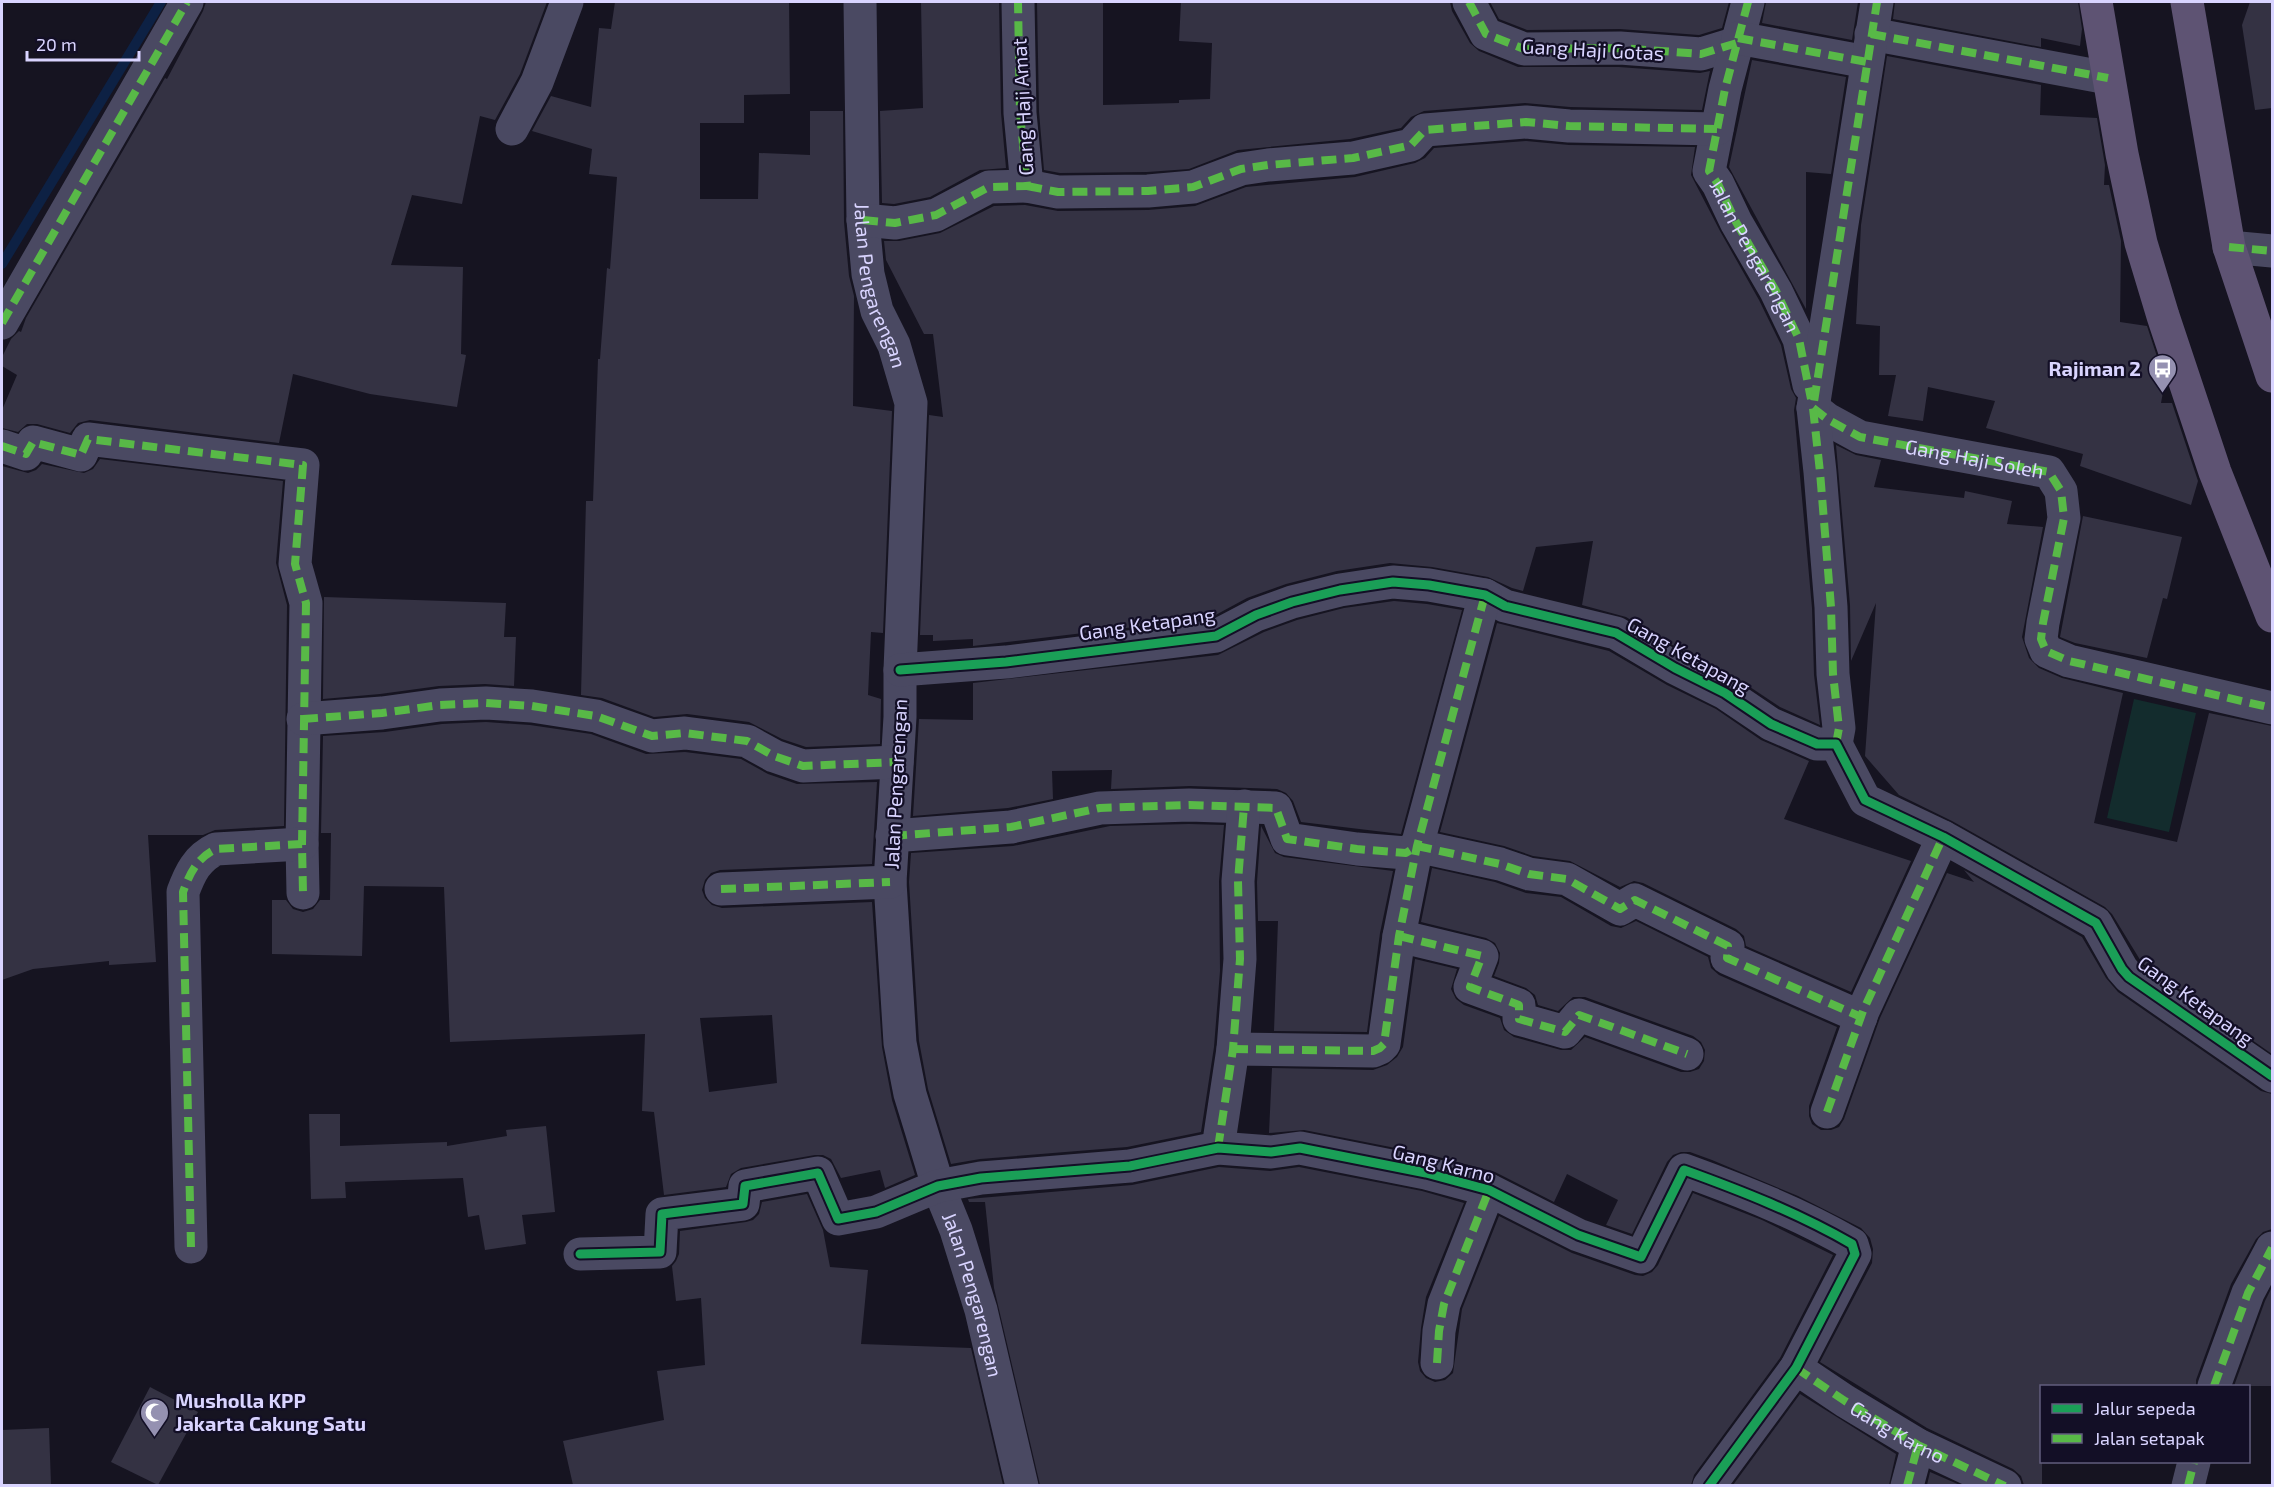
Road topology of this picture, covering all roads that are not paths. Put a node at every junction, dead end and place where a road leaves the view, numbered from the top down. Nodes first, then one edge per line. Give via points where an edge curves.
1 (187, 2) edge
2 (567, 2) edge
3 (860, 2) edge
4 (1018, 2) edge
5 (1469, 2) edge
6 (1748, 2) edge
7 (1877, 2) edge
8 (2096, 2) edge
9 (2187, 2) edge
10 (1738, 41) junction
11 (1869, 48) junction
12 (2109, 78) junction
13 (512, 129) dead end
14 (1717, 129) junction
15 (1027, 186) junction
16 (863, 220) junction
17 (2229, 247) junction
18 (2272, 251) edge
19 (2, 323) edge
20 (2272, 376) edge
21 (1813, 408) junction
22 (2, 447) edge
23 (1485, 595) junction
24 (2272, 616) edge
25 (900, 670) junction
26 (2272, 708) edge
27 (303, 719) junction
28 (1836, 744) junction
29 (897, 762) junction
30 (1244, 806) junction
31 (892, 836) junction
32 (1943, 837) junction
33 (302, 844) junction
34 (1418, 846) junction
35 (890, 882) junction
36 (721, 889) dead end
37 (303, 893) dead end
38 (1399, 936) junction
39 (1861, 1017) junction
40 (1233, 1049) junction
41 (1687, 1054) dead end
42 (2272, 1076) edge
43 (1827, 1112) dead end
44 (1218, 1148) junction
45 (938, 1186) junction
46 (1489, 1190) junction
47 (191, 1247) dead end
48 (2272, 1248) edge
49 (580, 1254) dead end
50 (1437, 1364) dead end
51 (1796, 1368) junction
52 (2214, 1385) edge
53 (1918, 1446) junction
54 (2194, 1463) edge
55 (1022, 1485) edge
56 (1708, 1485) edge
57 (1907, 1485) edge
58 (2005, 1485) edge
59 (2188, 1485) edge

1 - 19 street
2 - 13 street via 537,82
3 - 16 street, Jalan Pengarengan
4 - 15 street, Gang Haji Amat via 1020,113
5 - 10 street, Gang Haji Gotas via 1486,34 1524,49 1620,48 1701,54
6 - 10 street, Jalan Pengarengan
7 - 11 street
8 - 12 main road
9 - 17 main road
10 - 11 street
10 - 14 street, Jalan Pengarengan
11 - 12 street
11 - 21 street
12 - 24 main road via 2141,243 2163,316 2216,472
14 - 15 street via 1526,122 1474,125 1425,130 1411,145 1353,158 1241,170 1193,187 1058,192
14 - 21 street, Jalan Pengarengan via 1708,171 1799,339
15 - 16 street, Gang Haji Amat via 989,187 936,215 895,223
16 - 25 street, Jalan Pengarengan via 868,274 877,311 894,345 911,403
17 - 18 street
17 - 20 main road
21 - 26 street, Gang Haji Soleh via 1860,437 2049,472 2061,491 2064,518 2043,623 2041,639 2046,651 2069,661
21 - 28 street via 1831,607 1839,728
22 - 27 street via 26,454 33,442 81,455 88,439 303,465 295,564 306,603
23 - 25 street, Gang Ketapang via 1393,582 1292,602 1216,636 1006,662
23 - 28 street, Gang Ketapang via 1504,606 1616,633 1725,693 1771,724 1817,744
23 - 34 street
25 - 29 street, Jalan Pengarengan
27 - 29 street via 440,705 532,706 596,716 652,736 685,733 747,741 803,766
27 - 33 street
28 - 32 street, Gang Ketapang via 1865,800
29 - 31 street, Jalan Pengarengan
30 - 31 street via 1100,808 1011,827
30 - 34 street via 1276,808 1287,839 1406,853
30 - 40 street
31 - 35 street, Jalan Pengarengan
32 - 39 street
32 - 42 street, Gang Ketapang via 2096,923 2129,977
33 - 37 street
33 - 47 street via 216,849 204,854 190,873 183,892
34 - 38 street
34 - 39 street via 1529,874 1567,879 1620,909 1635,900 1728,946 1726,958
35 - 36 street
35 - 45 street, Jalan Pengarengan via 900,1043 910,1094
38 - 40 street via 1386,1036 1380,1048 1319,1052
38 - 41 street via 1482,956 1470,987 1519,1005 1520,1019 1565,1032 1579,1015
39 - 43 street
40 - 44 street
44 - 45 street, Gang Karno via 1130,1166 981,1178
44 - 46 street, Gang Karno via 1271,1152 1300,1148
45 - 49 street, Gang Karno via 876,1212 838,1219 818,1173 745,1186 742,1204 662,1214 660,1252
45 - 55 street, Jalan Pengarengan via 981,1310
46 - 50 street via 1444,1304
46 - 51 street, Gang Karno via 1578,1235 1641,1257 1684,1170 1750,1193 1852,1244 1855,1254
48 - 52 street via 2248,1293
51 - 53 street, Gang Karno
51 - 56 street
53 - 57 street
53 - 58 street, Gang Karno
54 - 59 street

